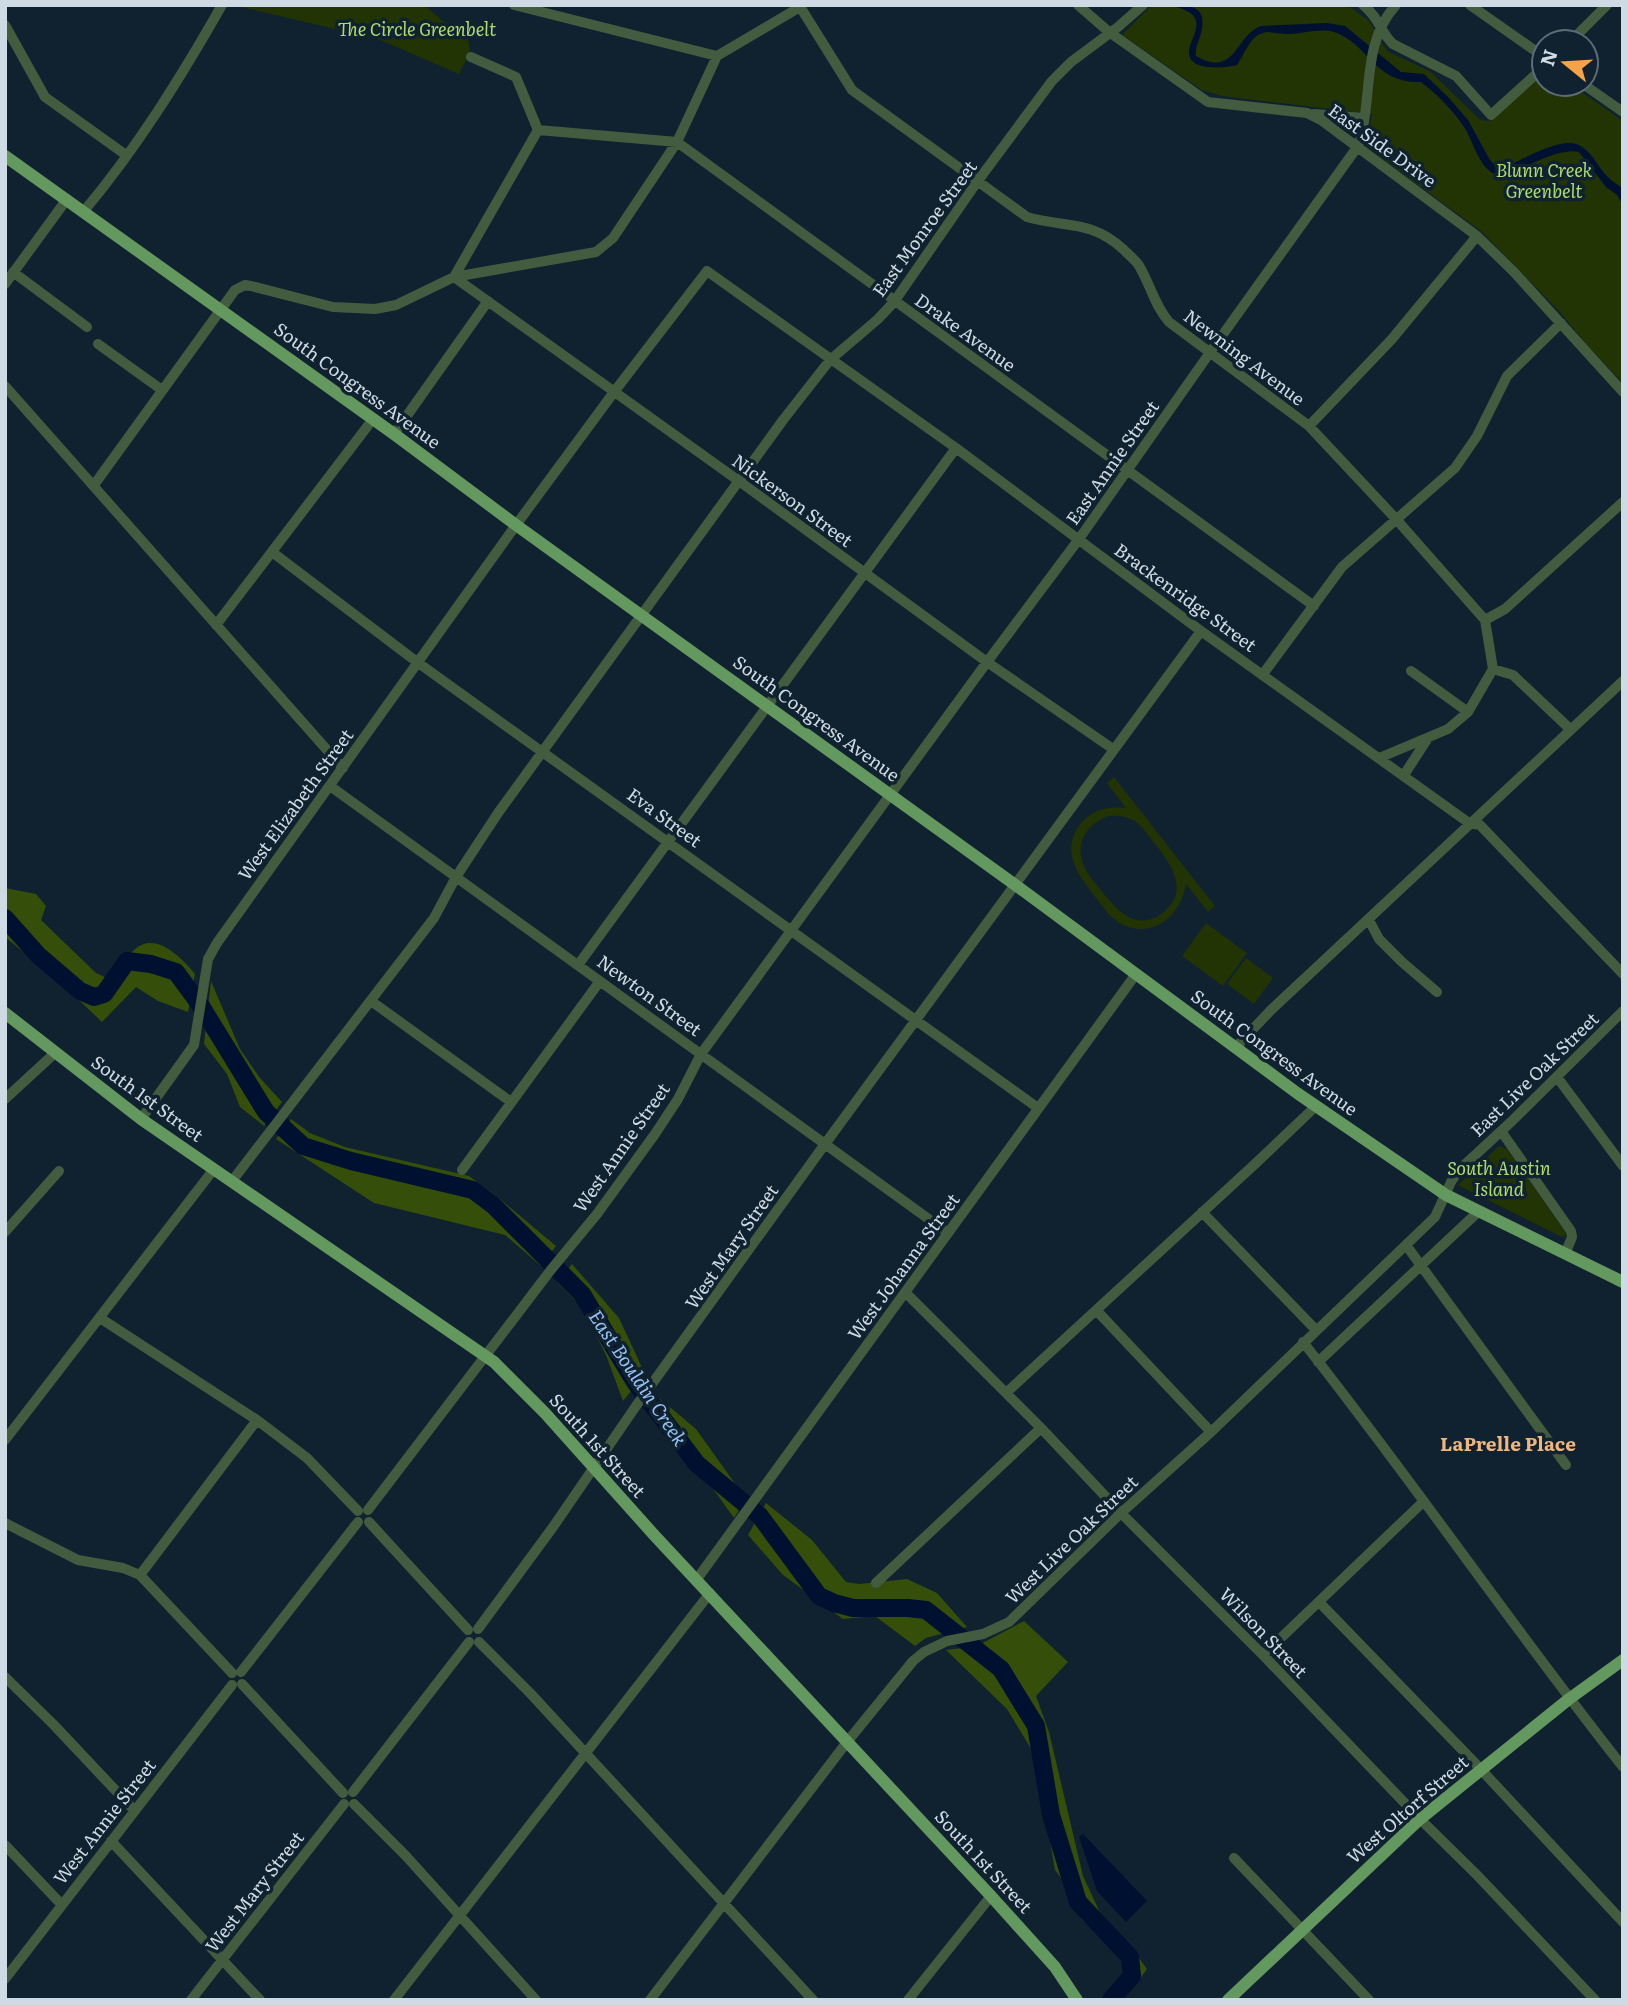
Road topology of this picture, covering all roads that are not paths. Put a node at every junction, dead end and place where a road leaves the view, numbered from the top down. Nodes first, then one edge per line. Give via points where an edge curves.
1 (222, 5) edge
2 (514, 5) edge
3 (1077, 5) edge
4 (1363, 5) edge
5 (1396, 5) edge
6 (1470, 5) edge
7 (1607, 5) edge
8 (799, 6) edge
9 (1141, 7) edge
10 (5, 25) edge
11 (1584, 28) edge
12 (1380, 30) junction
13 (1109, 32) junction
14 (1530, 47) edge
15 (717, 56) junction
16 (471, 57) dead end
17 (1530, 80) edge
18 (1600, 96) edge
19 (1623, 112) edge
20 (1307, 113) junction
21 (1364, 118) junction
22 (538, 130) junction
23 (677, 142) junction
24 (1358, 146) junction
25 (126, 155) junction
26 (5, 156) edge
27 (977, 183) junction
28 (67, 199) junction
29 (84, 211) junction
30 (1477, 236) junction
31 (707, 271) joint
32 (13, 272) junction
33 (454, 277) junction
34 (5, 284) edge
35 (488, 301) junction
36 (894, 302) junction
37 (221, 310) junction
38 (1561, 323) junction
39 (87, 327) dead end
40 (98, 344) dead end
41 (1211, 351) junction
42 (830, 360) junction
43 (5, 386) edge
44 (162, 390) junction
45 (614, 392) junction
46 (1623, 392) edge
47 (373, 419) junction
48 (1309, 426) junction
49 (394, 434) junction
50 (956, 448) junction
51 (1127, 470) junction
52 (739, 481) junction
53 (94, 485) junction
54 (1623, 502) edge
55 (1396, 519) junction
56 (516, 525) junction
57 (1079, 540) junction
58 (272, 552) junction
59 (864, 573) junction
60 (1314, 606) junction
61 (642, 615) junction
62 (1485, 620) junction
63 (216, 625) junction
64 (1200, 631) junction
65 (417, 662) junction
66 (987, 662) junction
67 (1493, 669) junction
68 (1411, 671) dead end
69 (1263, 674) junction
70 (1623, 681) edge
71 (767, 706) junction
72 (1468, 712) junction
73 (1570, 729) junction
74 (1428, 737) junction
75 (1112, 749) junction
76 (542, 751) junction
77 (1379, 758) junction
78 (343, 768) junction
79 (1404, 775) junction
80 (330, 786) junction
81 (890, 794) junction
82 (1469, 823) junction
83 (668, 841) junction
84 (456, 877) junction
85 (1014, 885) junction
86 (1369, 920) junction
87 (791, 930) junction
88 (578, 965) junction
89 (1136, 974) junction
90 (1623, 974) edge
91 (600, 981) junction
92 (1437, 992) dead end
93 (371, 1001) junction
94 (1623, 1012) edge
95 (5, 1013) edge
96 (916, 1020) junction
97 (1235, 1048) junction
98 (56, 1052) junction
99 (701, 1054) junction
100 (1556, 1077) junction
101 (5, 1099) edge
102 (511, 1102) junction
103 (1315, 1106) junction
104 (1038, 1108) junction
105 (141, 1119) junction
106 (1501, 1131) junction
107 (824, 1144) junction
108 (1623, 1166) edge
109 (214, 1169) junction
110 (462, 1170) dead end
111 (59, 1171) dead end
112 (232, 1181) junction
113 (1446, 1195) junction
114 (1202, 1212) junction
115 (1478, 1212) junction
116 (5, 1232) edge
117 (948, 1233) junction
118 (1406, 1245) junction
119 (1565, 1254) junction
120 (1422, 1266) junction
121 (1623, 1282) edge
122 (905, 1292) junction
123 (1097, 1311) junction
124 (100, 1318) junction
125 (1316, 1330) junction
126 (1303, 1342) junction
127 (486, 1356) junction
128 (1318, 1362) junction
129 (1006, 1393) junction
130 (257, 1420) junction
131 (1041, 1428) junction
132 (1211, 1432) junction
133 (5, 1440) edge
134 (1566, 1465) dead end
135 (594, 1466) junction
136 (1423, 1502) junction
137 (363, 1510) junction
138 (1121, 1513) junction
139 (364, 1522) junction
140 (5, 1523) edge
141 (140, 1574) junction
142 (697, 1579) junction
143 (876, 1583) dead end
144 (710, 1593) junction
145 (1319, 1602) junction
146 (473, 1630) junction
147 (474, 1642) junction
148 (1263, 1655) junction
149 (1623, 1660) edge
150 (236, 1673) junction
151 (5, 1677) edge
152 (237, 1684) junction
153 (1569, 1699) junction
154 (847, 1742) junction
155 (586, 1755) junction
156 (1623, 1767) edge
157 (1481, 1769) junction
158 (348, 1792) junction
159 (349, 1804) junction
160 (134, 1810) junction
161 (1420, 1819) junction
162 (111, 1841) junction
163 (5, 1845) edge
164 (1234, 1858) dead end
165 (991, 1896) junction
166 (725, 1903) junction
167 (61, 1905) junction
168 (460, 1916) junction
169 (1623, 1922) edge
170 (1302, 1928) junction
171 (222, 1959) junction
172 (5, 1979) edge
173 (191, 2000) edge
174 (260, 2000) edge
175 (394, 2000) edge
176 (536, 2000) edge
177 (650, 2000) edge
178 (813, 2000) edge
179 (908, 2000) edge
180 (1077, 2000) edge
181 (1228, 2000) edge
182 (1369, 2000) edge
183 (1595, 2000) edge

1 - 25 street via 152,121
2 - 15 street
3 - 13 street, East Side Drive
4 - 12 street via 1373,12
5 - 12 street
6 - 14 street
7 - 11 street
8 - 15 street
8 - 27 street, Newning Avenue via 852,90
9 - 13 street, East Monroe Street
10 - 25 street via 45,97
12 - 17 street via 1393,44 1456,76 1491,115
12 - 21 street
13 - 20 street, East Side Drive via 1208,102
13 - 27 street, East Monroe Street via 1063,68
15 - 23 street
16 - 22 street via 516,77
18 - 19 street
20 - 21 street
20 - 24 street, East Side Drive
21 - 24 street
22 - 23 street
22 - 33 street
23 - 33 street via 613,238 596,251
23 - 36 street, Drake Avenue
24 - 30 street, East Side Drive
24 - 41 street, East Annie Street
25 - 29 street
26 - 28 main road, South Congress Avenue
27 - 36 street, East Monroe Street
27 - 41 street, Newning Avenue via 1027,217 1079,225 1116,243 1137,263 1162,314
28 - 29 main road, South Congress Avenue
28 - 32 street
29 - 37 main road, South Congress Avenue
30 - 38 street, East Side Drive
30 - 48 street via 1392,339
31 - 42 street, Brackenridge Street
31 - 45 street, West Elizabeth Street
32 - 34 street
32 - 39 street
33 - 35 street, Nickerson Street
33 - 37 street via 396,305 375,309 333,307 245,285 235,290
35 - 45 street, Nickerson Street
35 - 49 street
36 - 42 street, East Monroe Street
36 - 51 street, Drake Avenue
37 - 44 street
37 - 47 main road, South Congress Avenue
38 - 46 street, East Side Drive
38 - 55 street via 1507,376 1455,468
40 - 44 street
41 - 48 street, Newning Avenue
41 - 51 street, East Annie Street
42 - 50 street, Brackenridge Street
42 - 52 street, East Monroe Street
43 - 53 street
44 - 53 street
45 - 52 street, Nickerson Street
45 - 56 street, West Elizabeth Street
47 - 49 main road, South Congress Avenue
47 - 58 street
48 - 55 street, Newning Avenue
49 - 56 main road, South Congress Avenue
50 - 57 street, Brackenridge Street
50 - 59 street
51 - 57 street, East Annie Street
51 - 60 street, Drake Avenue
52 - 59 street, Nickerson Street
52 - 61 street, East Monroe Street
53 - 63 street
54 - 62 street via 1506,609
55 - 60 street via 1342,567
55 - 62 street, Newning Avenue
56 - 61 main road, South Congress Avenue
56 - 65 street, West Elizabeth Street
57 - 64 street, Brackenridge Street
57 - 66 street, East Annie Street
58 - 63 street
58 - 65 street, Eva Street
59 - 66 street, Nickerson Street
59 - 71 street
60 - 69 street
61 - 71 main road, South Congress Avenue
61 - 76 street, East Monroe Street
62 - 67 street
63 - 78 street
64 - 69 street, Brackenridge Street
64 - 75 street, West Mary Street
65 - 76 street, Eva Street
65 - 78 street, West Elizabeth Street
66 - 75 street, Nickerson Street
66 - 81 street, East Annie Street
67 - 72 street
67 - 73 street via 1513,675
68 - 72 street
69 - 77 street, Brackenridge Street
70 - 73 street
71 - 81 main road, South Congress Avenue
71 - 83 street
72 - 74 street via 1448,729
73 - 82 street
74 - 77 street
74 - 79 street
75 - 85 street, West Mary Street
76 - 83 street, Eva Street
76 - 84 street, East Monroe Street
77 - 79 street, Brackenridge Street
78 - 80 street, West Elizabeth Street
79 - 82 street, Brackenridge Street
80 - 84 street, Newton Street
80 - 105 street, West Elizabeth Street via 217,943 208,959 194,1045
81 - 85 main road, South Congress Avenue
81 - 87 street, West Annie Street
82 - 86 street
82 - 90 street, Brackenridge Street via 1480,825
83 - 87 street, Eva Street
83 - 88 street
84 - 88 street, Newton Street
84 - 93 street, East Monroe Street via 434,918
85 - 89 main road, South Congress Avenue
85 - 96 street, West Mary Street
86 - 92 street via 1379,939
86 - 97 street
87 - 96 street, Eva Street
87 - 99 street, West Annie Street
88 - 91 street, Newton Street
89 - 97 main road, South Congress Avenue
89 - 104 street, West Johanna Street
91 - 99 street, Newton Street
91 - 102 street
93 - 102 street
93 - 112 street, East Monroe Street
94 - 100 street, East Live Oak Street
95 - 98 main road, South 1st Street
96 - 104 street, Eva Street
96 - 107 street, West Mary Street
97 - 103 main road, South Congress Avenue
98 - 101 street
98 - 105 main road, South 1st Street
99 - 107 street, Newton Street
99 - 127 street, West Annie Street via 655,1134
100 - 106 street, East Live Oak Street
100 - 108 street
102 - 110 street
103 - 113 main road, South Congress Avenue
103 - 114 street
104 - 117 street, West Johanna Street
105 - 109 main road, South 1st Street
106 - 113 street, East Live Oak Street via 1459,1170
106 - 119 street via 1571,1231
107 - 117 street, Newton Street
107 - 135 street, West Mary Street
109 - 112 main road, South 1st Street
109 - 124 street
111 - 116 street
112 - 127 main road, South 1st Street
113 - 115 main road, South Congress Avenue
113 - 118 street, West Live Oak Street via 1435,1217
114 - 123 street
114 - 125 street
115 - 119 main road, South Congress Avenue
115 - 120 street
117 - 122 street, West Johanna Street
118 - 120 street
118 - 125 street, West Live Oak Street
119 - 121 main road, South Congress Avenue
120 - 128 street
120 - 134 street
122 - 129 street, Wilson Street
122 - 142 street, West Johanna Street
123 - 129 street
123 - 132 street
124 - 130 street
124 - 133 street
125 - 126 street, West Live Oak Street
126 - 128 street
126 - 132 street, West Live Oak Street
127 - 135 main road, South 1st Street
127 - 137 street, West Annie Street
128 - 136 street
129 - 131 street, Wilson Street
130 - 137 street
130 - 141 street
131 - 138 street, Wilson Street
131 - 143 street
132 - 138 street, West Live Oak Street
135 - 142 main road, South 1st Street
135 - 146 street, West Mary Street via 554,1527
136 - 145 street
136 - 153 street
137 - 139 street via 356,1518
138 - 148 street, Wilson Street
138 - 154 street, West Live Oak Street via 1009,1622 924,1652
139 - 146 street
139 - 150 street
140 - 141 street via 78,1560
141 - 150 street
142 - 144 main road, South 1st Street
144 - 154 main road, South 1st Street
144 - 155 street
145 - 148 street
145 - 157 street
146 - 147 street via 481,1635
147 - 155 street
147 - 158 street
148 - 161 street, Wilson Street
149 - 153 main road, West Oltorf Street
150 - 152 street via 244,1678
151 - 160 street
152 - 158 street
152 - 160 street, West Annie Street
153 - 156 street
153 - 157 main road, West Oltorf Street
154 - 165 main road, South 1st Street
154 - 166 street, West Live Oak Street
155 - 166 street
155 - 168 street
157 - 161 main road, West Oltorf Street
157 - 169 street
158 - 159 street via 356,1798
159 - 168 street via 406,1856
159 - 171 street, West Mary Street
160 - 162 street, West Annie Street
161 - 170 main road, West Oltorf Street
161 - 183 street, Wilson Street
162 - 167 street, West Annie Street
162 - 171 street
163 - 167 street
164 - 170 street
165 - 179 street
165 - 180 main road, South 1st Street via 1055,1967
166 - 177 street, West Live Oak Street
166 - 178 street
167 - 172 street, West Annie Street
168 - 175 street
168 - 176 street
170 - 181 main road, West Oltorf Street
170 - 182 street
171 - 173 street, West Mary Street
171 - 174 street

